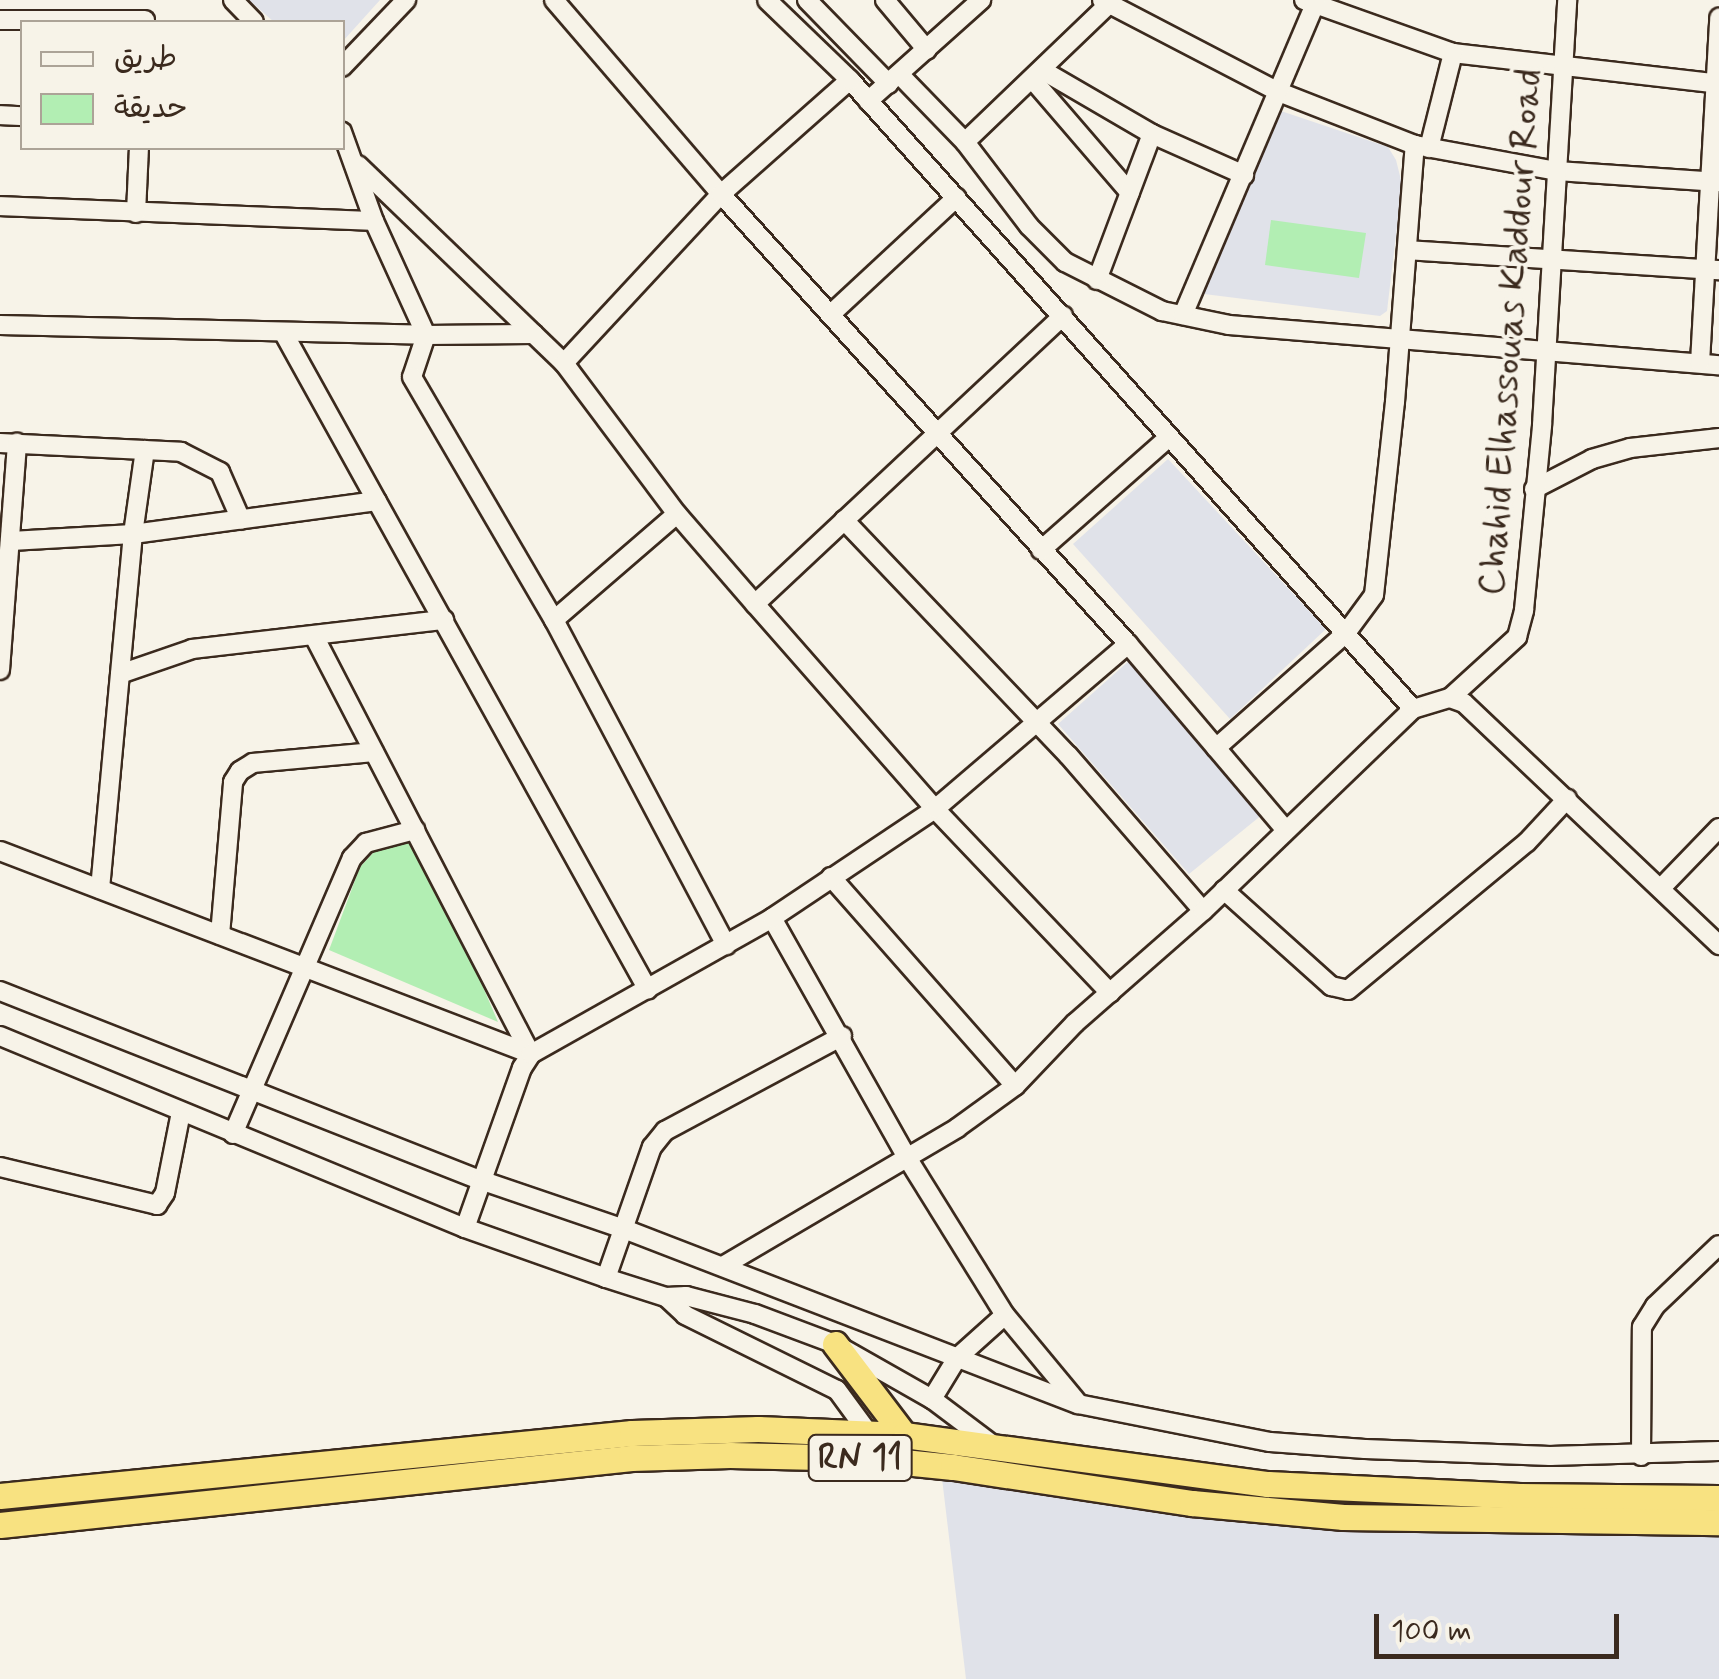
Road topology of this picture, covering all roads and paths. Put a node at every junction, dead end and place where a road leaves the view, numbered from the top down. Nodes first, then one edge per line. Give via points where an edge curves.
1 (234, 0) edge
2 (406, 0) edge
3 (554, 0) edge
4 (767, 0) edge
5 (807, 0) edge
6 (884, 0) edge
7 (981, 0) edge
8 (1567, 0) edge
9 (1106, 2) edge
10 (1312, 2) edge
11 (1719, 18) edge
12 (252, 20) edge
13 (927, 50) junction
14 (1452, 53) junction
15 (345, 63) edge
16 (1562, 69) junction
17 (1037, 75) junction
18 (894, 79) junction
19 (850, 80) junction
20 (1716, 84) edge
21 (1279, 92) junction
22 (868, 100) junction
23 (1152, 134) junction
24 (345, 138) edge
25 (965, 142) junction
26 (1422, 146) junction
27 (139, 150) edge
28 (358, 165) junction
29 (1557, 171) junction
30 (1244, 174) junction
31 (1714, 182) edge
32 (1130, 192) junction
33 (721, 194) junction
34 (956, 198) junction
35 (0, 206) edge
36 (136, 213) junction
37 (374, 221) junction
38 (1407, 250) junction
39 (1551, 259) junction
40 (1712, 269) edge
41 (1098, 280) junction
42 (831, 314) junction
43 (1062, 316) junction
44 (1184, 316) junction
45 (0, 324) edge
46 (284, 332) junction
47 (534, 334) junction
48 (426, 336) junction
49 (1400, 339) junction
50 (1544, 351) junction
51 (564, 364) junction
52 (1710, 364) edge
53 (938, 432) junction
54 (1168, 438) junction
55 (1719, 438) edge
56 (8, 443) edge
57 (145, 450) junction
58 (1534, 489) junction
59 (378, 501) junction
60 (677, 514) junction
61 (241, 520) junction
62 (844, 520) junction
63 (133, 534) junction
64 (11, 541) junction
65 (1041, 550) junction
66 (755, 604) junction
67 (444, 620) junction
68 (554, 620) junction
69 (1346, 632) junction
70 (314, 636) junction
71 (1128, 644) junction
72 (0, 670) edge
73 (120, 674) junction
74 (1450, 698) junction
75 (1412, 709) junction
76 (1033, 721) junction
77 (1216, 748) junction
78 (374, 752) junction
79 (1567, 799) junction
80 (935, 809) junction
81 (1719, 828) edge
82 (415, 830) junction
83 (1286, 830) junction
84 (0, 851) edge
85 (831, 877) junction
86 (1662, 888) junction
87 (100, 889) junction
88 (1224, 890) junction
89 (1203, 911) junction
90 (772, 918) junction
91 (220, 935) junction
92 (726, 945) junction
93 (1719, 946) edge
94 (306, 968) junction
95 (648, 990) junction
96 (0, 991) edge
97 (1110, 993) junction
98 (0, 1036) edge
99 (842, 1036) junction
100 (531, 1054) junction
101 (1015, 1086) junction
102 (249, 1090) junction
103 (181, 1112) junction
104 (233, 1134) junction
105 (906, 1156) junction
106 (0, 1167) edge
107 (480, 1180) junction
108 (466, 1228) junction
109 (624, 1229) junction
110 (1719, 1245) edge
111 (723, 1266) junction
112 (606, 1278) junction
113 (666, 1297) junction
114 (1005, 1315) junction
115 (835, 1344) junction
116 (957, 1358) junction
117 (932, 1399) junction
118 (1078, 1404) junction
119 (867, 1432) junction
120 (904, 1435) junction
121 (993, 1446) junction
122 (1719, 1451) edge
123 (1641, 1456) junction
124 (1719, 1495) edge
125 (0, 1496) edge
126 (1719, 1522) edge
127 (0, 1525) edge

1 - 12 street
2 - 15 street
3 - 33 street
4 - 19 street
5 - 18 street
6 - 13 street
7 - 13 street
8 - 16 street, Chahid Elhassouas Kaddour Road
9 - 17 street
9 - 21 street
10 - 14 street
10 - 21 street
11 - 20 street
13 - 18 street
14 - 16 street
14 - 26 street
16 - 20 street
16 - 29 street, Chahid Elhassouas Kaddour Road
17 - 23 street
17 - 25 street
17 - 32 street
18 - 22 street
18 - 25 street
19 - 22 street
19 - 33 street
20 - 31 street
21 - 26 street
21 - 30 street
22 - 34 street
23 - 30 street
23 - 32 street
24 - 28 street
25 - 41 street via 1029,226 1066,262
26 - 29 street
26 - 38 street
27 - 36 street
28 - 37 street
28 - 47 street
29 - 31 street
29 - 39 street, Chahid Elhassouas Kaddour Road
30 - 44 street
31 - 40 street
32 - 41 street
33 - 42 street
33 - 51 street
34 - 42 street
34 - 43 street
35 - 36 street
36 - 37 street
37 - 48 street
38 - 39 street
38 - 49 street
39 - 40 street
39 - 50 street, Chahid Elhassouas Kaddour Road
40 - 52 street
41 - 44 street
42 - 53 street
43 - 53 street
43 - 54 street
44 - 49 street
45 - 46 street
46 - 48 street
46 - 59 street
47 - 48 street
47 - 51 street
48 - 68 street via 412,377
49 - 50 street
49 - 69 street via 1377,586
50 - 52 street
50 - 58 street, Chahid Elhassouas Kaddour Road
51 - 60 street
53 - 62 street
53 - 65 street
54 - 65 street
54 - 69 street
55 - 58 street via 1592,458
56 - 57 street
56 - 64 street
57 - 61 street via 181,452 212,465
57 - 63 street
58 - 74 street, Chahid Elhassouas Kaddour Road via 1518,637
59 - 61 street
59 - 67 street
60 - 66 street
60 - 68 street
61 - 63 street
62 - 66 street
62 - 76 street
63 - 64 street
63 - 73 street
64 - 72 street
65 - 71 street
66 - 80 street
67 - 70 street
67 - 95 street
68 - 92 street
69 - 75 street
69 - 77 street
70 - 73 street via 192,649
70 - 78 street
71 - 76 street
71 - 77 street
73 - 87 street
74 - 75 street
74 - 79 street via 1464,703
75 - 83 street
76 - 80 street
76 - 89 street
77 - 83 street
78 - 82 street
78 - 91 street via 253,763 240,771 233,782
79 - 86 street
79 - 88 street via 1527,842 1348,990 1332,986
80 - 85 street
80 - 97 street
81 - 86 street
82 - 94 street via 366,844 352,858
82 - 100 street
83 - 88 street
84 - 87 street
85 - 90 street
85 - 101 street
86 - 93 street
87 - 91 street
88 - 89 street
89 - 97 street
90 - 92 street
90 - 99 street
91 - 94 street
92 - 95 street
94 - 100 street
94 - 102 street
95 - 100 street
96 - 102 street
97 - 101 street
98 - 103 street
99 - 105 street
99 - 109 street via 665,1131 652,1147
100 - 107 street
101 - 105 street
102 - 104 street
102 - 107 street
103 - 104 street
103 - 106 street via 166,1193 157,1206
104 - 108 street
105 - 111 street
105 - 114 street
107 - 108 street
107 - 109 street
108 - 112 street
109 - 111 street
109 - 112 street
110 - 123 street via 1654,1306 1642,1327
111 - 116 street
112 - 113 street
113 - 115 street via 755,1314
113 - 119 street via 685,1315 843,1395
114 - 116 street
114 - 118 street
115 - 117 street
115 - 120 highway
116 - 117 street
116 - 118 street
117 - 121 street
118 - 123 street via 1270,1442
119 - 120 highway, RN 11
119 - 125 highway, RN 11 via 632,1432
120 - 121 highway, RN 11
121 - 124 highway, RN 11 via 1268,1484
122 - 123 street
126 - 127 highway, RN 11 via 1343,1517 1192,1503 953,1467 730,1455 631,1458

